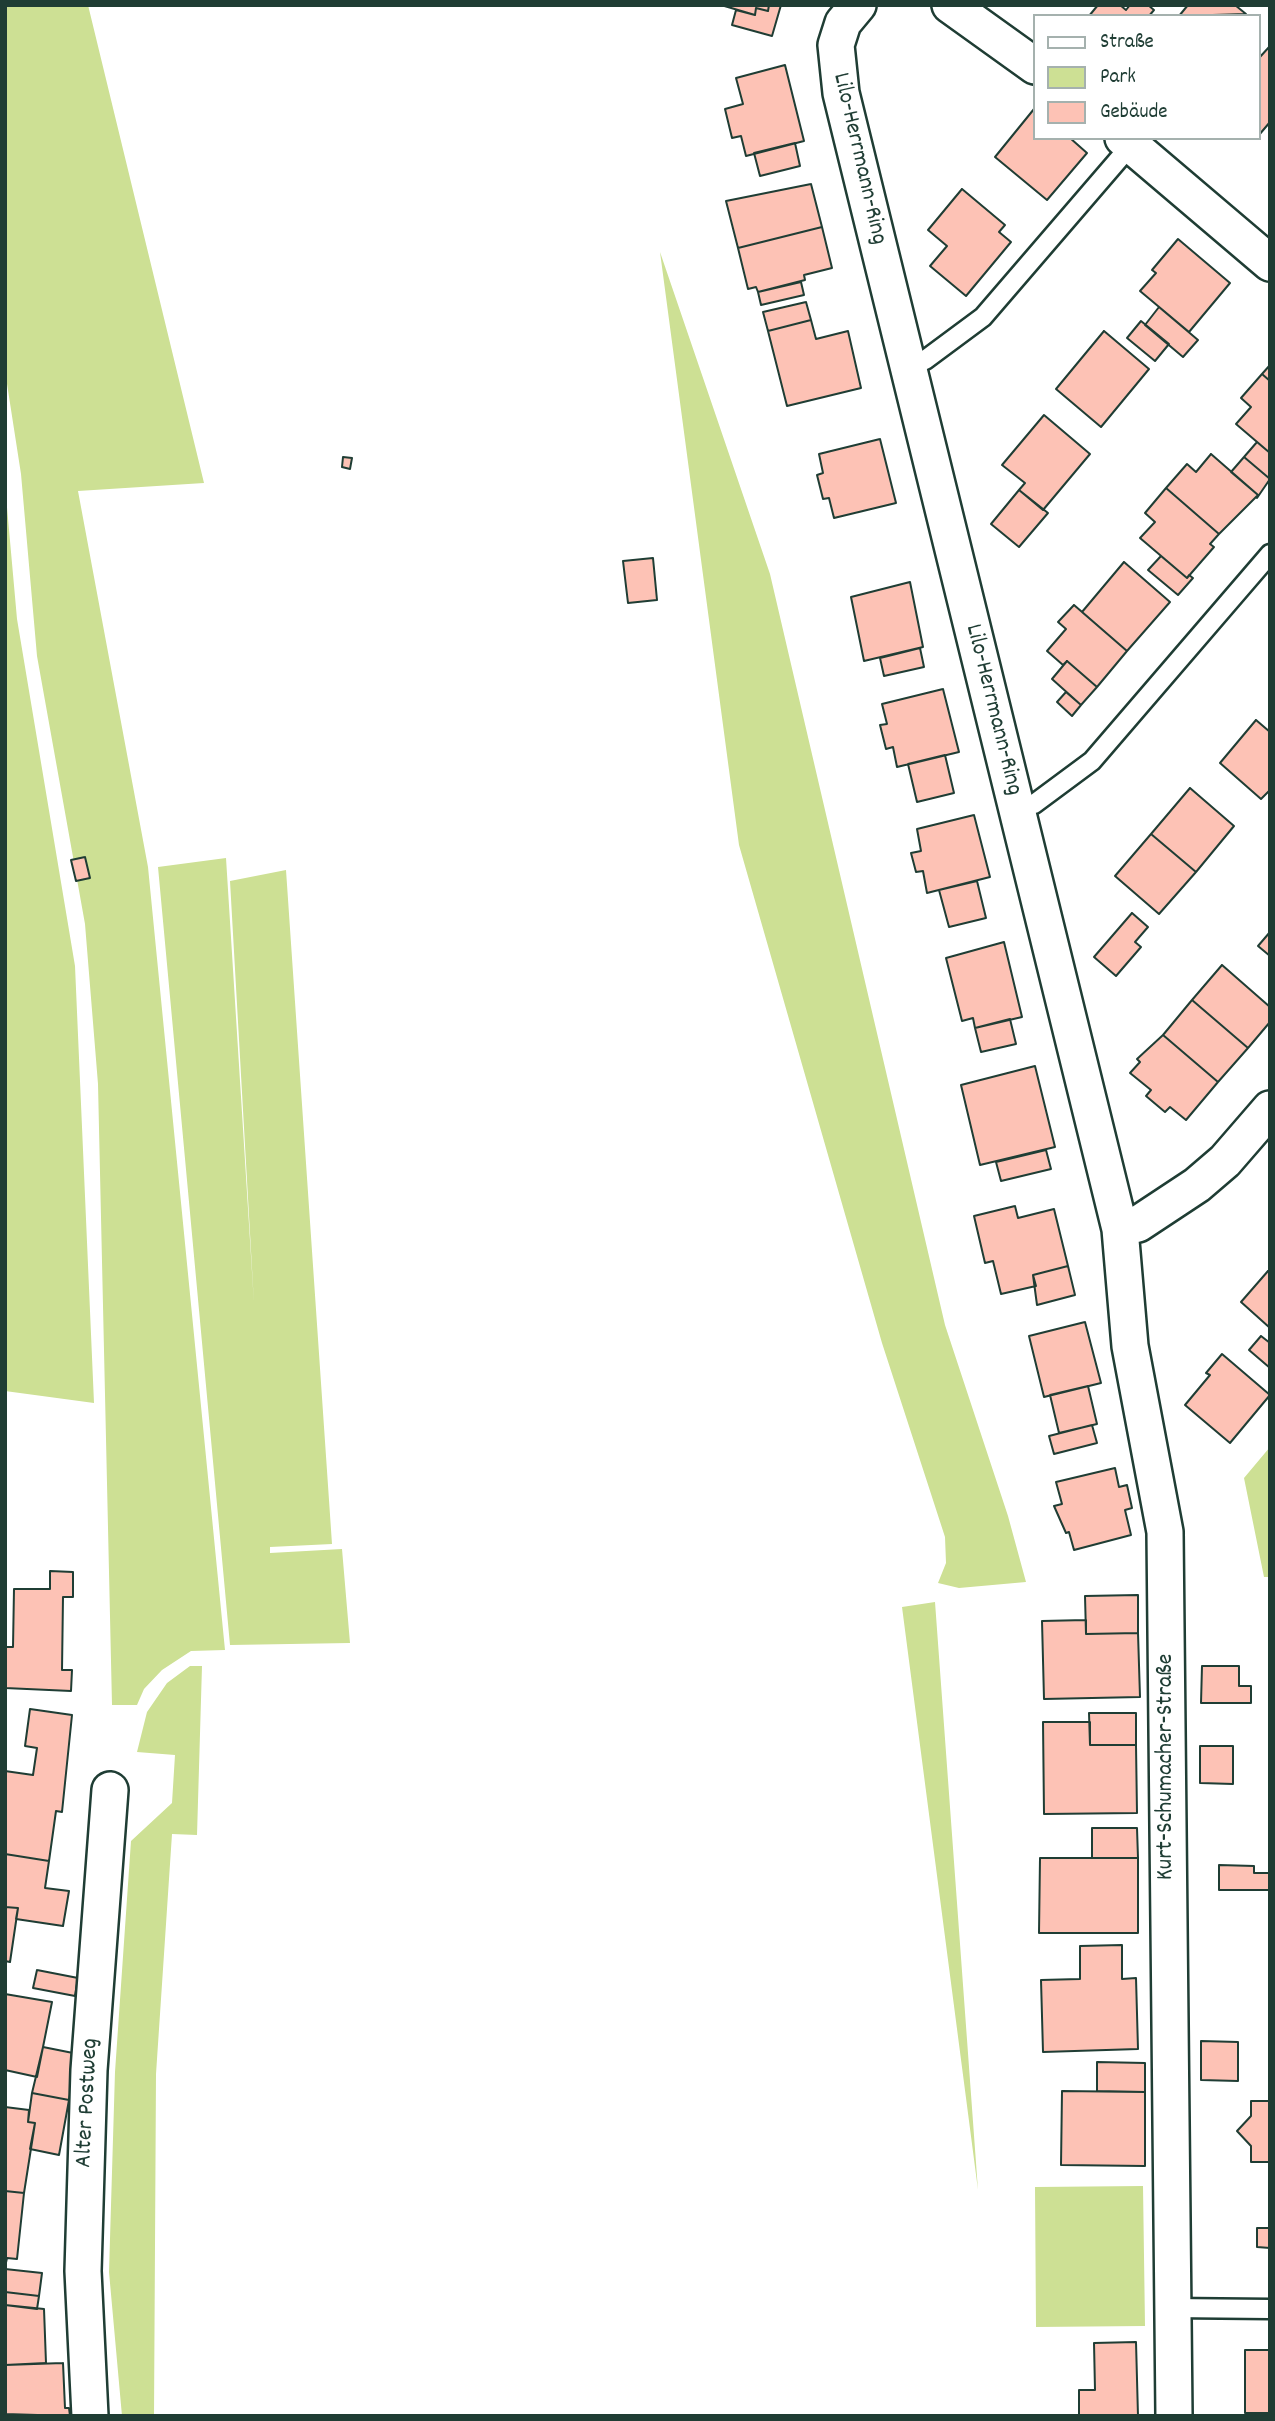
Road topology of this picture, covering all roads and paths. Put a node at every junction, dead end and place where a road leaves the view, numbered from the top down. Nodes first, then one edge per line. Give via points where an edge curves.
1 (858, 5) edge
2 (950, 5) edge
3 (1034, 65) edge
4 (1127, 142) edge
5 (1270, 263) edge
6 (907, 365) junction
7 (1270, 554) edge
8 (1016, 808) junction
9 (1270, 1109) edge
10 (1120, 1229) junction
11 (110, 1790) dead end
12 (1171, 2308) junction
13 (1270, 2309) edge
14 (90, 2416) edge
15 (1174, 2416) edge

1 - 6 street, Lilo-Herrmann-Ring via 838,34 837,69
2 - 3 street
4 - 5 street
4 - 6 lane via 983,317 925,360
6 - 8 street, Lilo-Herrmann-Ring
7 - 8 lane via 1092,761 1034,804
8 - 10 street, Lilo-Herrmann-Ring
9 - 10 street via 1226,1161 1197,1185 1138,1224
10 - 12 street, Kurt-Schumacher-Straße via 1130,1346 1165,1532 1168,1587
11 - 14 street, Alter Postweg via 88,2097 83,2271
12 - 13 lane
12 - 15 street, Kurt-Schumacher-Straße

